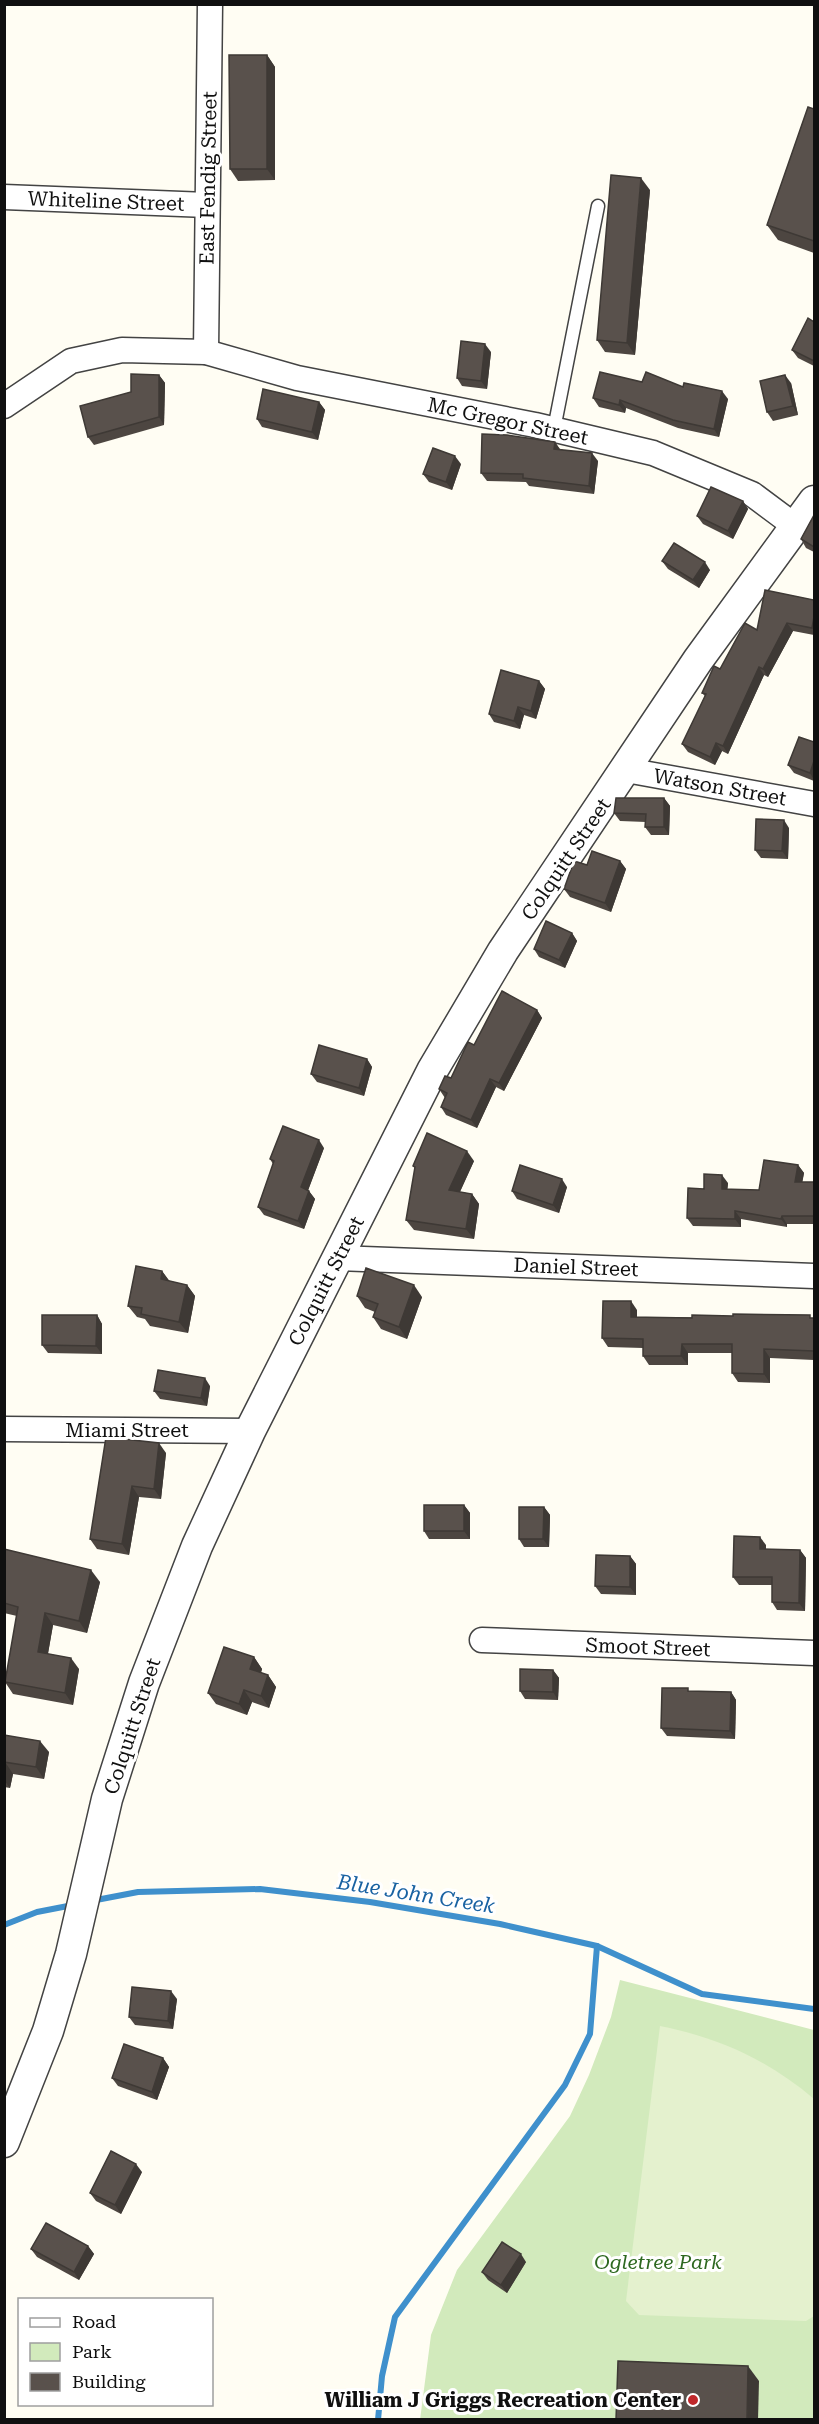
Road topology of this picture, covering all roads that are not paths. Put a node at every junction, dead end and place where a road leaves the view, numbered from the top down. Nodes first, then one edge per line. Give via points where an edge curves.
1 (210, 4) edge
2 (4, 197) edge
3 (207, 205) junction
4 (598, 206) dead end
5 (206, 352) junction
6 (4, 406) edge
7 (554, 429) junction
8 (814, 501) edge
9 (795, 526) junction
10 (626, 770) junction
11 (814, 804) edge
12 (337, 1258) junction
13 (814, 1276) edge
14 (4, 1429) edge
15 (250, 1431) junction
16 (482, 1640) dead end
17 (814, 1653) edge
18 (4, 2142) edge

1 - 3 street, East Fendig Street
2 - 3 street, Whiteline Street
3 - 5 street, East Fendig Street
4 - 7 lane
5 - 6 street, Mc Gregor Street via 122,350 71,361
5 - 7 street, Mc Gregor Street via 297,378
7 - 9 street, Mc Gregor Street via 653,453 708,474 752,494
8 - 9 street, Colquitt Street
9 - 10 street, Colquitt Street via 698,660
10 - 11 street, Watson Street
10 - 12 street, Colquitt Street via 503,951 438,1061
12 - 13 street, Daniel Street
12 - 15 street, Colquitt Street
14 - 15 street, Miami Street
15 - 18 street, Colquitt Street via 196,1546 144,1683 107,1799 71,1954 48,2031
16 - 17 street, Smoot Street

